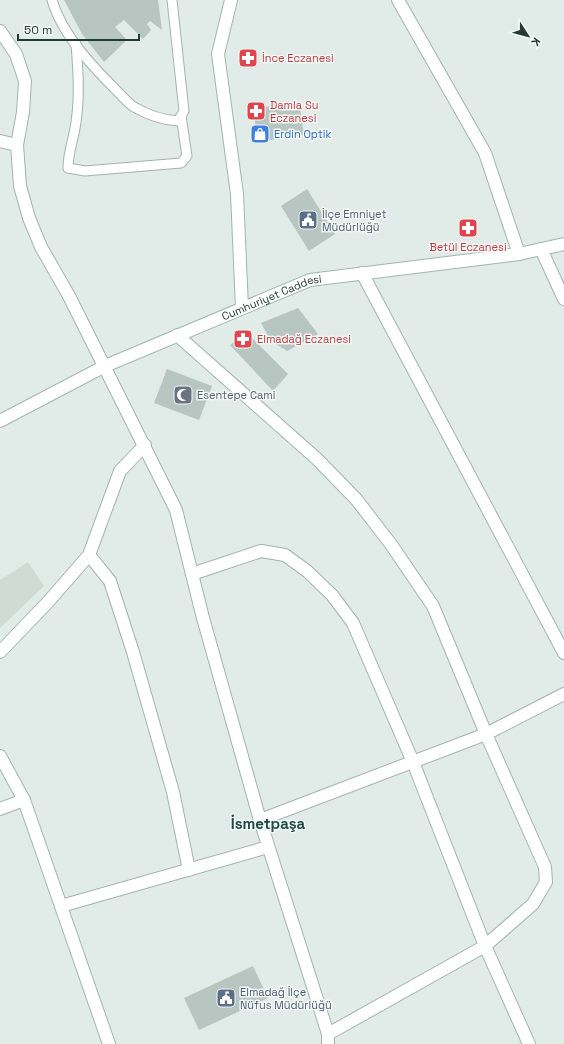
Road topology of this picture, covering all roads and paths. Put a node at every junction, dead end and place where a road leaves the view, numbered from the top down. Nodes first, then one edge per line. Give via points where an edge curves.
1 (52, 0) edge
2 (172, 0) edge
3 (231, 0) edge
4 (398, 0) edge
5 (0, 31) edge
6 (76, 44) junction
7 (181, 116) junction
8 (0, 141) edge
9 (17, 145) junction
10 (564, 244) edge
11 (541, 249) junction
12 (519, 254) junction
13 (362, 273) junction
14 (564, 299) edge
15 (242, 308) junction
16 (177, 335) junction
17 (105, 366) junction
18 (0, 421) edge
19 (145, 445) junction
20 (89, 555) junction
21 (192, 574) junction
22 (0, 652) edge
23 (564, 653) edge
24 (564, 694) edge
25 (486, 734) junction
26 (0, 756) edge
27 (413, 762) junction
28 (24, 800) junction
29 (0, 809) edge
30 (260, 820) junction
31 (268, 847) junction
32 (189, 870) junction
33 (61, 906) junction
34 (485, 946) junction
35 (328, 1039) edge
36 (109, 1044) edge
37 (529, 1044) edge

1 - 6 lane
2 - 7 lane via 184,111
3 - 15 street via 218,54 237,194
4 - 12 street via 485,153
5 - 9 street via 16,54 25,81
6 - 7 lane via 98,72 133,106 160,120 178,121
6 - 7 lane via 79,84 76,123 68,168 85,171 181,163 187,156
8 - 9 street
9 - 17 street via 20,186 29,218 42,248
10 - 11 street, Cumhuriyet Caddesi
11 - 12 street, Cumhuriyet Caddesi
11 - 14 street
12 - 13 street, Cumhuriyet Caddesi
13 - 15 street, Cumhuriyet Caddesi via 310,280
13 - 23 street
15 - 16 street, Cumhuriyet Caddesi
16 - 17 street, Cumhuriyet Caddesi
16 - 25 street via 317,459 366,512 432,606
17 - 18 street, Cumhuriyet Caddesi
17 - 19 street
19 - 20 street via 120,471
19 - 21 street via 176,510
20 - 22 street
20 - 32 street via 110,581 133,652 173,792
21 - 27 street via 261,551 285,555 307,571 332,594 353,624
21 - 30 street
24 - 25 street
25 - 27 street
25 - 34 street via 545,867 546,882 533,904
26 - 28 street
27 - 30 street
27 - 34 street
28 - 29 street
28 - 33 street
30 - 31 street
31 - 32 street
31 - 35 street
32 - 33 street
33 - 36 street
34 - 35 street
34 - 37 street

